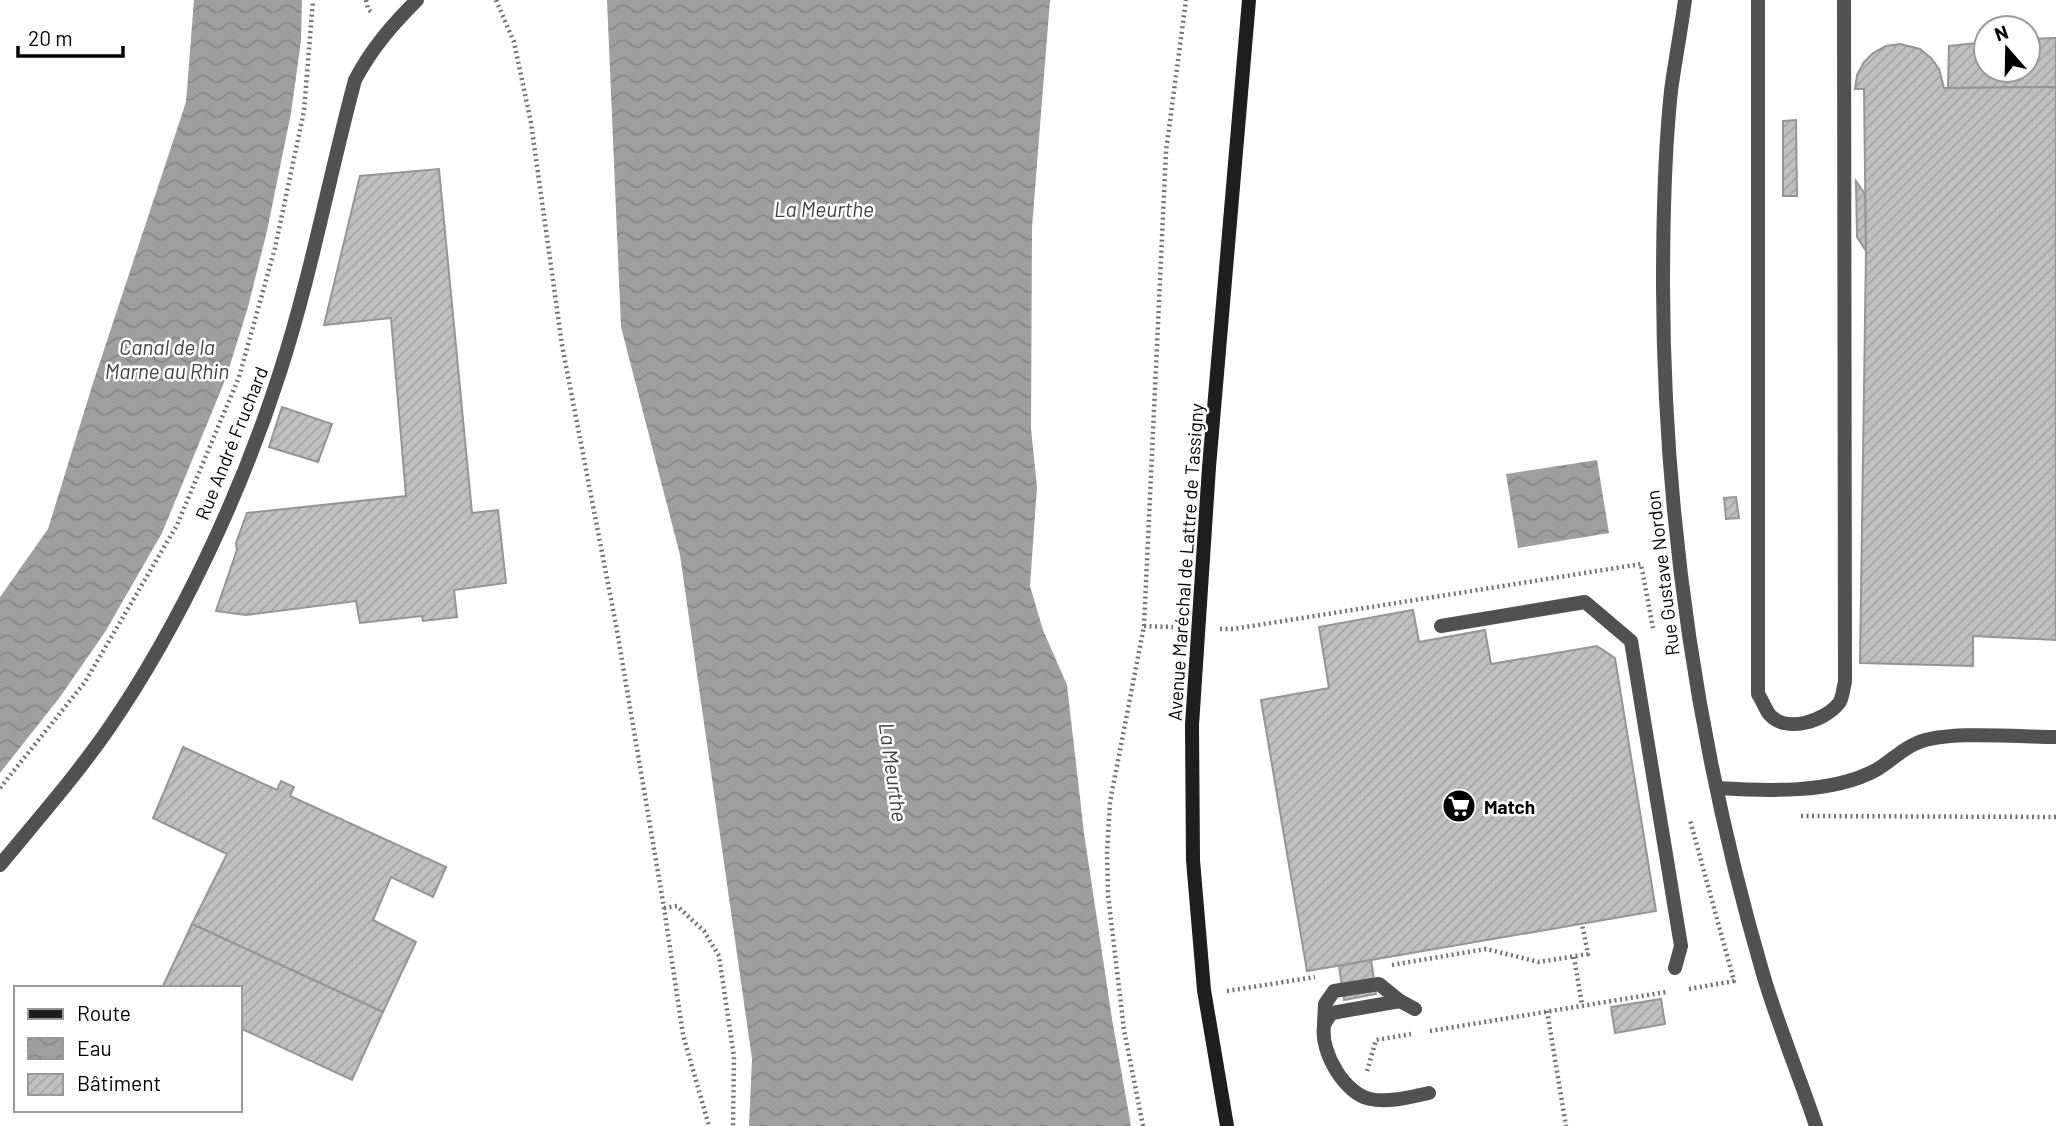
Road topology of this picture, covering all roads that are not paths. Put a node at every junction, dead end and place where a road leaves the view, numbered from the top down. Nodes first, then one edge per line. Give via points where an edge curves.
1 (417, 0) edge
2 (1249, 0) edge
3 (1685, 0) edge
4 (1758, 0) edge
5 (1844, 0) edge
6 (1441, 626) dead end
7 (2056, 737) edge
8 (1717, 788) junction
9 (0, 865) edge
10 (1675, 968) dead end
11 (1400, 1001) junction
12 (1415, 1009) dead end
13 (1324, 1024) junction
14 (1429, 1093) dead end
15 (1227, 1126) edge
16 (1816, 1126) edge

1 - 9 street, Rue André Fruchard via 389,28 355,79 304,292 279,375 199,572 110,727
2 - 15 main road, Avenue Maréchal de Lattre de Tassigny via 1192,725 1193,860 1205,994
3 - 8 street, Rue Gustave Nordon via 1670,105 1663,223 1664,356 1670,476 1693,674
4 - 5 street via 1758,694 1770,716 1791,724 1807,723 1828,713 1840,701 1845,682
6 - 10 street via 1585,602 1632,641 1681,946
7 - 8 street via 1948,736 1916,743 1875,770 1846,782 1773,792
8 - 16 street, Rue Gustave Nordon via 1764,975
11 - 12 street
11 - 13 street via 1332,1013
11 - 13 street via 1378,984 1334,991 1325,1004
13 - 14 street via 1328,1053 1346,1086 1360,1096 1385,1101

